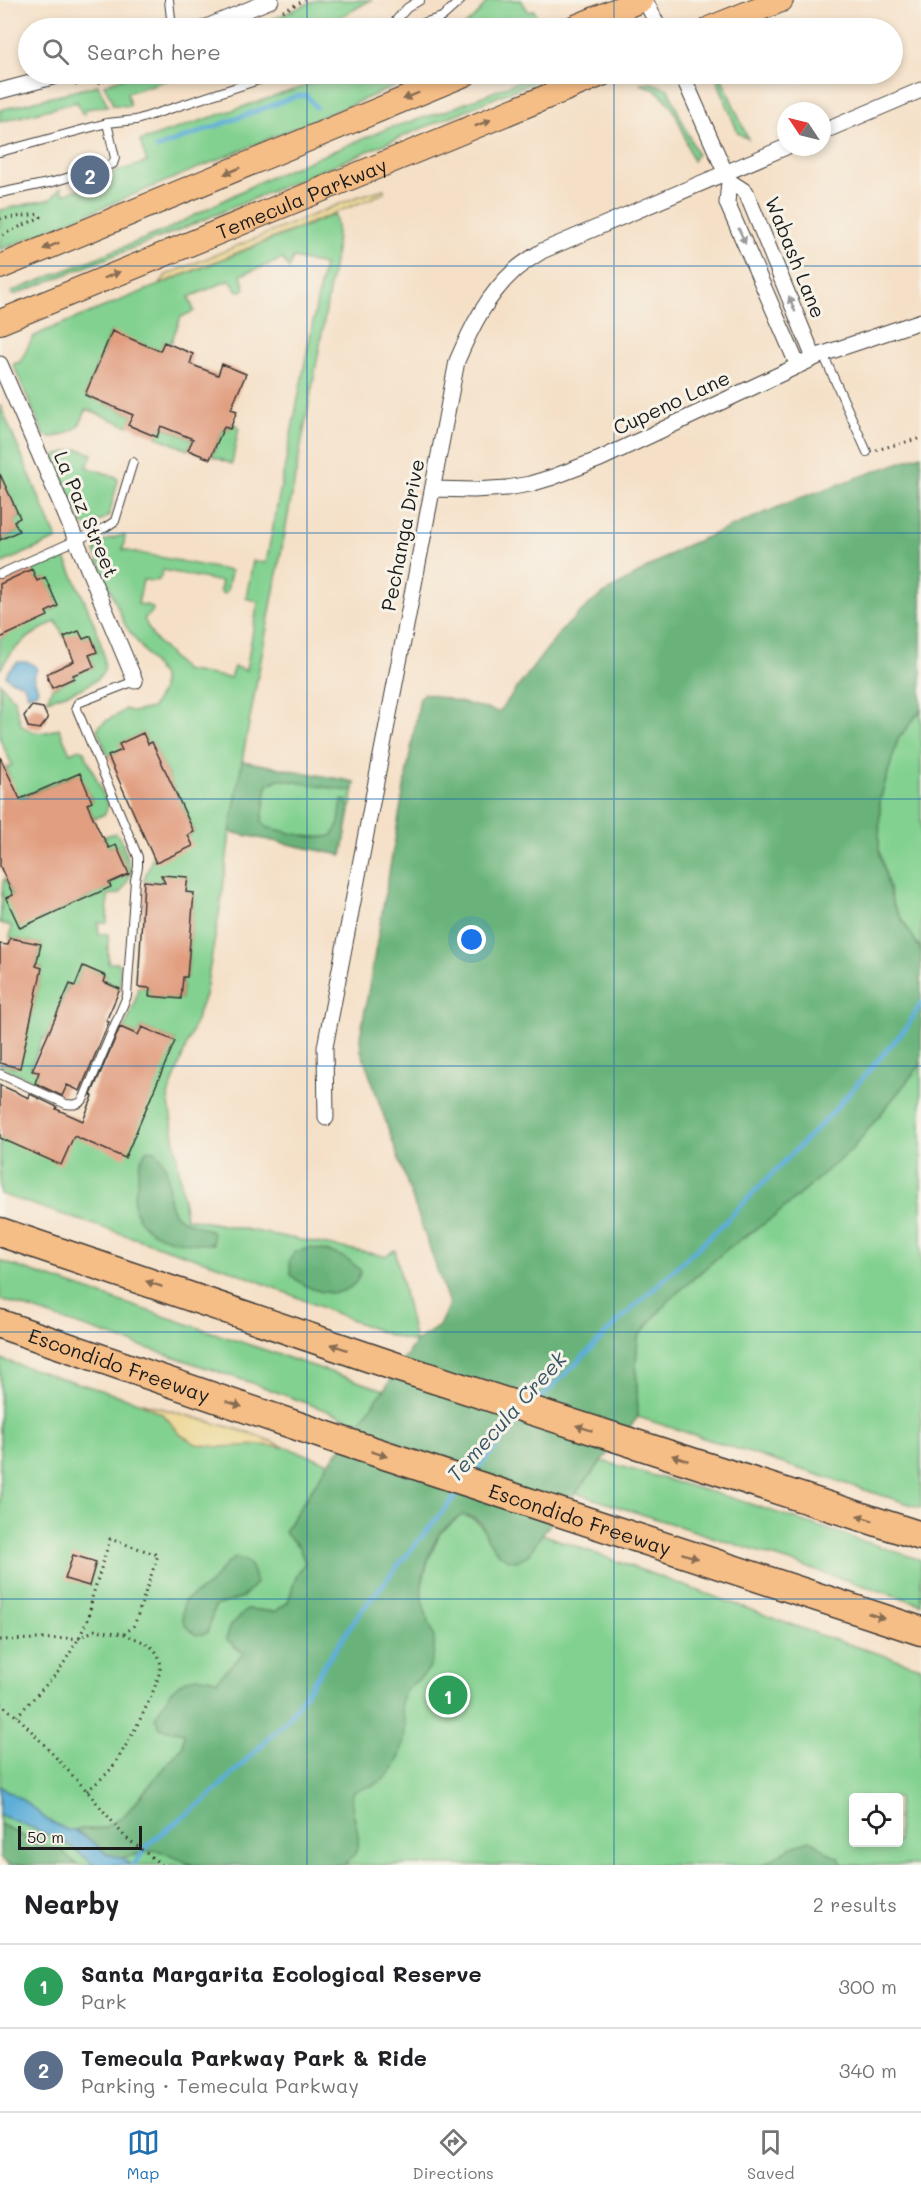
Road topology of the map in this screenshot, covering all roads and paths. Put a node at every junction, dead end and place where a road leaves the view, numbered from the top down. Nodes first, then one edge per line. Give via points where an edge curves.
1 (169, 0) edge
2 (271, 0) edge
3 (420, 0) edge
4 (460, 0) edge
5 (643, 0) edge
6 (781, 0) edge
7 (171, 18) edge
8 (228, 18) edge
9 (398, 18) edge
10 (439, 18) edge
11 (598, 18) edge
12 (653, 18) edge
13 (736, 18) edge
14 (26, 84) edge
15 (246, 84) edge
16 (441, 84) edge
17 (578, 84) edge
18 (686, 84) edge
19 (921, 90) edge
20 (0, 91) edge
21 (107, 123) junction
22 (831, 128) edge
23 (0, 152) edge
24 (777, 152) edge
25 (727, 177) junction
26 (0, 193) edge
27 (0, 219) edge
28 (0, 236) edge
29 (0, 267) edge
30 (921, 321) edge
31 (0, 322) edge
32 (819, 356) junction
33 (0, 364) edge
34 (798, 366) junction
35 (921, 438) edge
36 (867, 452) joint
37 (133, 462) dead end
38 (433, 489) junction
39 (76, 540) junction
40 (0, 574) edge
41 (135, 681) joint
42 (0, 1074) edge
43 (326, 1118) dead end
44 (0, 1232) edge
45 (0, 1324) edge
46 (921, 1536) edge
47 (921, 1631) edge
48 (124, 1634) junction
49 (79, 1638) junction
50 (0, 1640) edge
51 (0, 1703) edge
52 (16, 1716) junction
53 (87, 1791) junction
54 (162, 1865) edge

1 - 7 lane
2 - 8 street
3 - 9 lane
4 - 10 lane
5 - 11 main road
5 - 12 street
6 - 13 main road
14 - 20 street
15 - 21 lane via 136,120
16 -> 29 main road
31 -> 17 main road, Temecula Parkway
18 - 25 street, Wabash Lane
19 - 22 street
21 - 23 lane
21 - 26 lane via 113,164
24 - 25 street, Pechanga Drive
32 -> 25 street, Wabash Lane via 746,192
25 -> 34 street, Wabash Lane via 727,203
25 - 38 street, Pechanga Drive via 542,251 515,270 492,295 456,361
27 - 28 path via 39,214 41,217
30 - 32 street, Cupeno Lane
32 - 34 street, Cupeno Lane
32 - 36 lane
33 - 39 street, La Paz Street
34 - 38 street, Cupeno Lane via 600,459 553,477 507,488
35 - 36 path
37 - 39 lane via 115,521
38 - 43 street, Pechanga Drive via 325,1047
39 - 40 lane
39 - 41 street, La Paz Street
41 - 42 lane via 76,707 138,857 127,996 80,1104 66,1104
46 -> 44 highway via 394,1366
45 -> 47 highway, Escondido Freeway
48 - 49 path via 95,1630
48 - 49 path via 133,1628 158,1555 110,1539
48 - 53 path via 151,1646 161,1666 131,1738 109,1772
49 - 50 path
49 - 52 path via 59,1671
51 - 52 path
52 - 53 path
53 - 54 path via 125,1837

